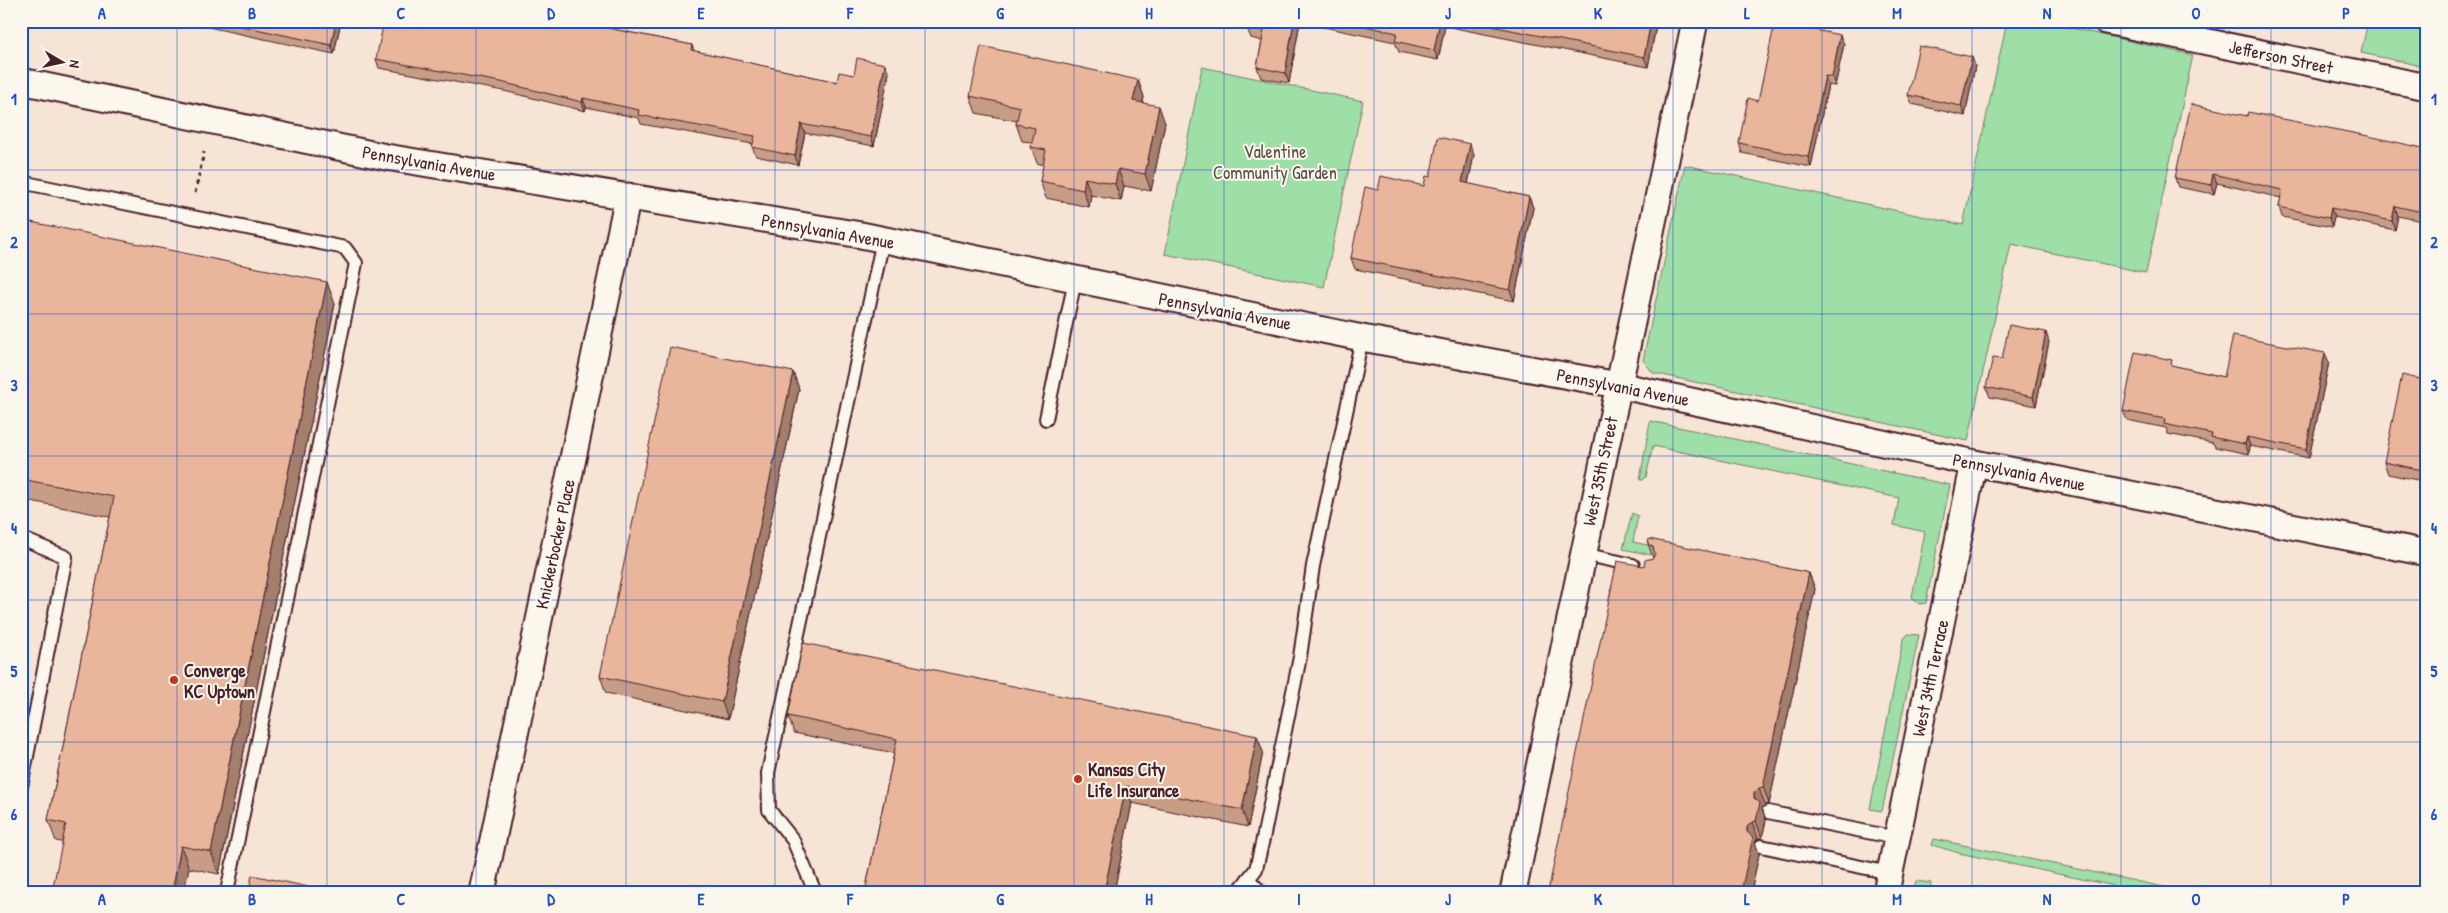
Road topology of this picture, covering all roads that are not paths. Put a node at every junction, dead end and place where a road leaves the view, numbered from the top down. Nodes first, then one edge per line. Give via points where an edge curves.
1 (1695, 21) edge
2 (2106, 21) edge
3 (21, 81) edge
4 (2427, 87) edge
5 (21, 182) edge
6 (628, 196) junction
7 (883, 240) junction
8 (1075, 280) junction
9 (1362, 338) junction
10 (1618, 385) junction
11 (1046, 419) dead end
12 (1974, 463) junction
13 (21, 538) edge
14 (2427, 553) edge
15 (1583, 554) junction
16 (1644, 568) edge
17 (21, 787) edge
18 (1768, 812) dead end
19 (1897, 838) junction
20 (1761, 846) dead end
21 (1248, 879) junction
22 (1888, 882) edge
23 (226, 892) edge
24 (482, 892) edge
25 (816, 892) edge
26 (1238, 892) edge
27 (1261, 892) edge
28 (1513, 892) edge

1 - 10 street, West 35th Street
2 - 4 street, Jefferson Street
3 - 6 street, Pennsylvania Avenue via 386,157
5 - 23 lane via 345,248 356,263
6 - 7 street, Pennsylvania Avenue
6 - 24 street, Knickerbocker Place
7 - 8 street, Pennsylvania Avenue
7 - 25 lane via 768,773 769,810 793,840
8 - 9 street, Pennsylvania Avenue
8 - 11 lane
9 - 10 street, Pennsylvania Avenue
9 - 21 lane via 1314,566 1300,657 1263,839 1256,869
10 - 12 street, Pennsylvania Avenue
10 - 15 street, West 35th Street
12 - 14 street, Pennsylvania Avenue
12 - 19 street, West 34th Terrace
13 - 17 lane via 66,557
15 - 16 lane
15 - 28 street, West 35th Street
18 - 19 lane
19 - 22 street, West 34th Terrace
20 - 22 lane
21 - 26 lane
21 - 27 lane

